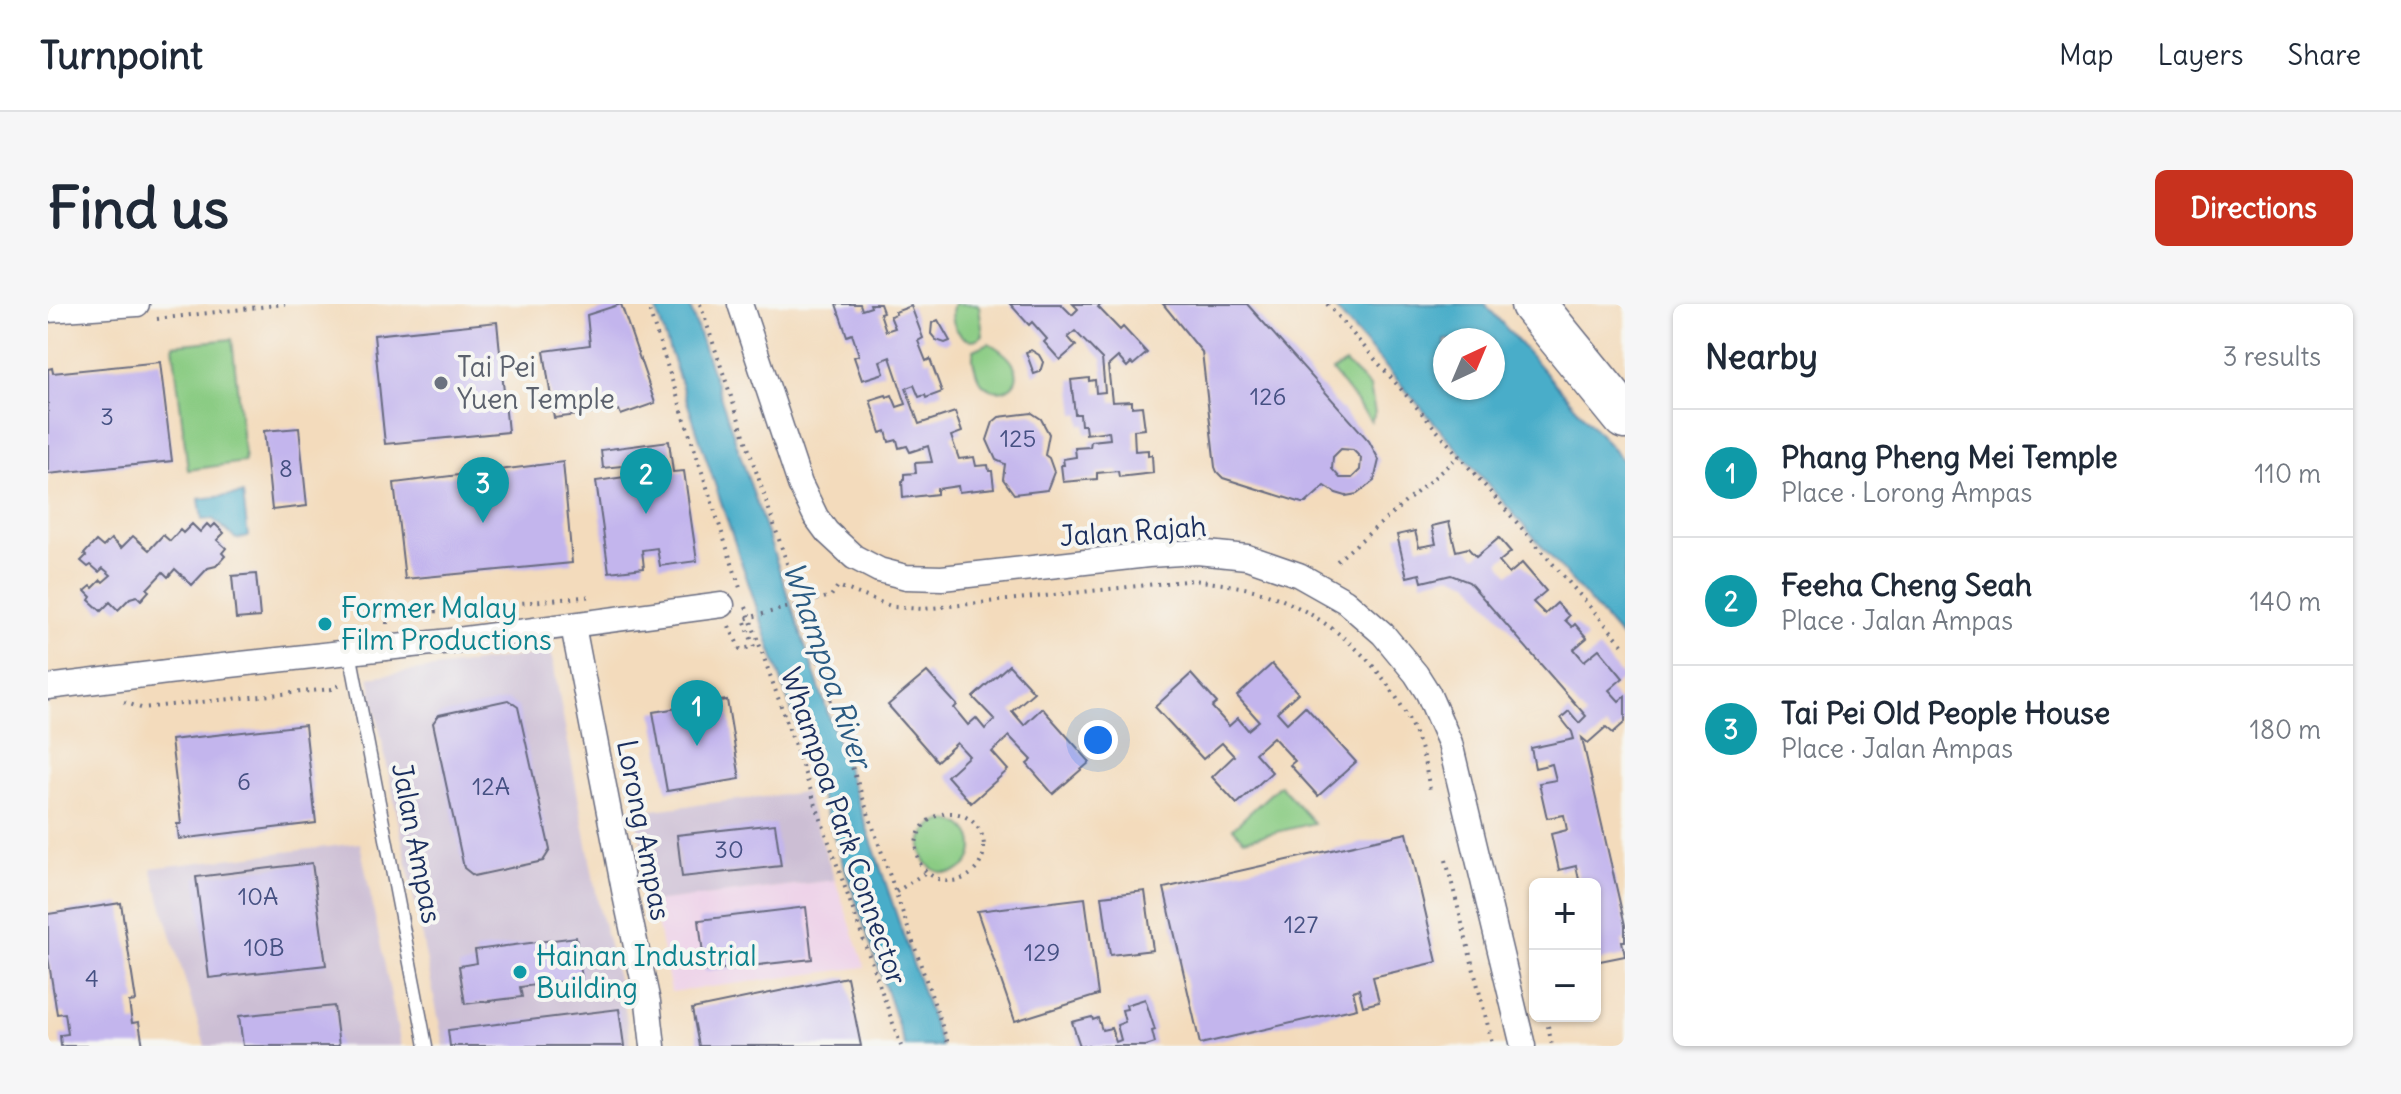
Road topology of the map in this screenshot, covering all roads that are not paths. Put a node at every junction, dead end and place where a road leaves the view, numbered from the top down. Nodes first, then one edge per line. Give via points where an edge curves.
1 (740, 304) edge
2 (1533, 304) edge
3 (1561, 304) edge
4 (48, 310) edge
5 (146, 312) edge
6 (1625, 376) edge
7 (1625, 417) edge
8 (722, 605) dead end
9 (573, 626) junction
10 (350, 652) junction
11 (48, 687) edge
12 (426, 1046) edge
13 (653, 1046) edge
14 (1523, 1046) edge

1 - 14 street, Jalan Rajah via 805,495 827,532 854,557 879,570 942,578 1148,555 1247,557 1299,575 1345,601 1383,634 1428,693 1450,743
2 - 7 highway
3 - 6 highway
4 - 5 street
8 - 9 street
9 - 10 street
9 - 13 street, Lorong Ampas
10 - 11 street
10 - 12 lane, Jalan Ampas

